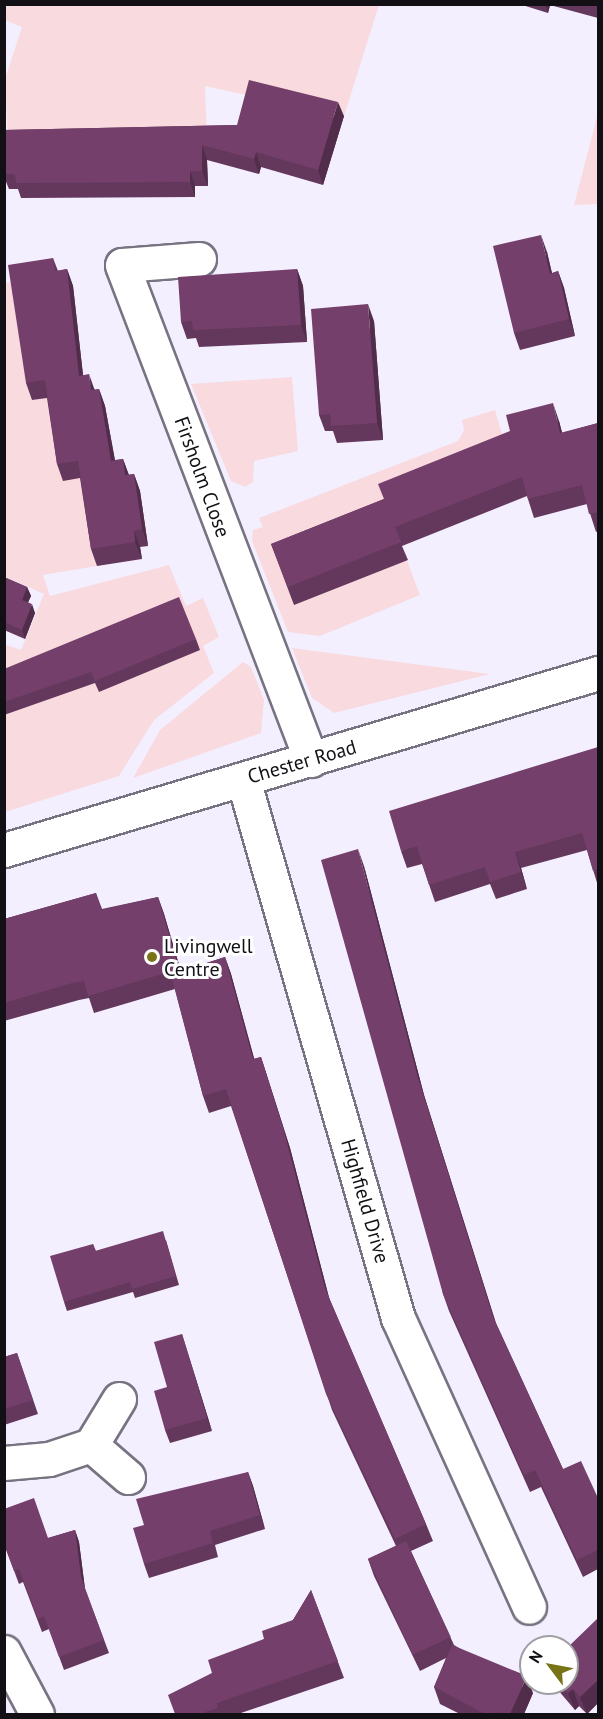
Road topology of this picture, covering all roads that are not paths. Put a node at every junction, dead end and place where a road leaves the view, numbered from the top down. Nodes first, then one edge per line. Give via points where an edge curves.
1 (199, 259) dead end
2 (598, 673) edge
3 (311, 760) junction
4 (243, 779) junction
5 (4, 850) edge
6 (119, 1399) dead end
7 (91, 1445) junction
8 (4, 1463) edge
9 (128, 1477) dead end
10 (529, 1606) dead end
11 (4, 1652) edge
12 (37, 1714) edge

1 - 3 main road, Firsholm Close via 122,266
2 - 3 main road, Chester Road
3 - 4 main road, Chester Road
4 - 5 main road, Chester Road
4 - 10 main road, Highfield Drive via 398,1318
6 - 7 main road
7 - 8 main road via 49,1459
7 - 9 main road
11 - 12 main road

